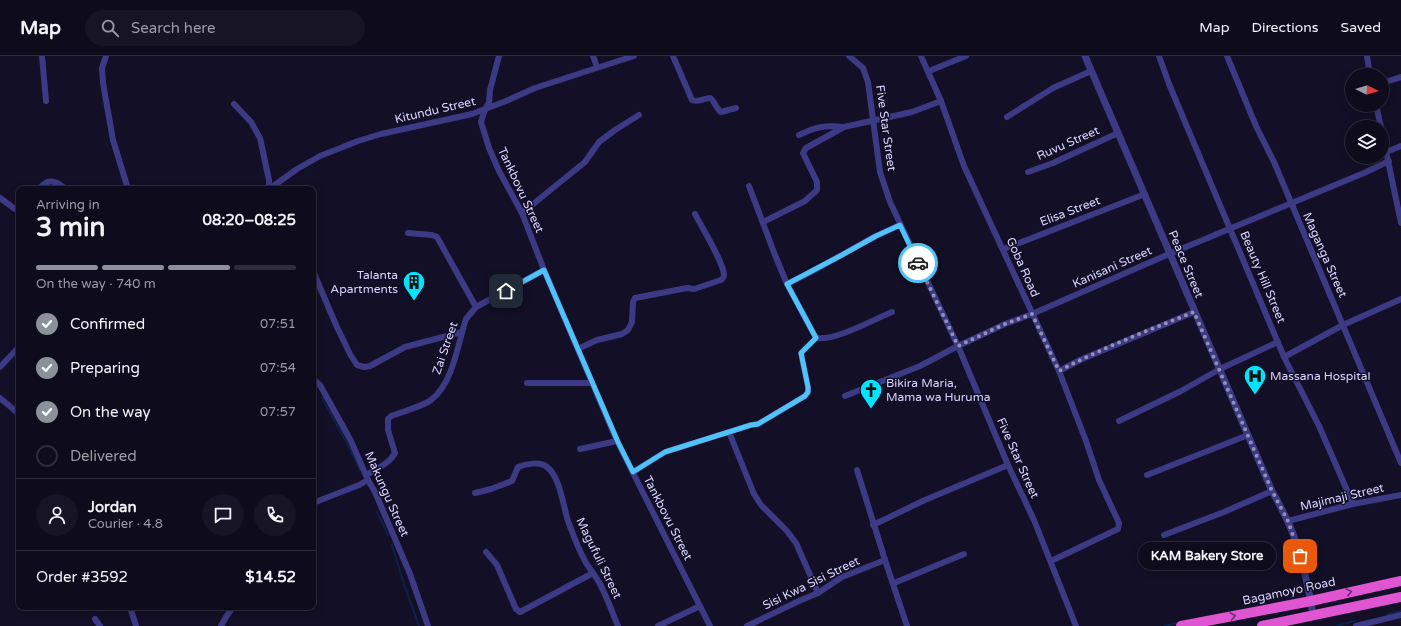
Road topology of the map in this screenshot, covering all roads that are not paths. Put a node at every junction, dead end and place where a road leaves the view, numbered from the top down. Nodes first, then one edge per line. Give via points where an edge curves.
1 (42, 56) edge
2 (106, 56) edge
3 (499, 56) edge
4 (593, 56) edge
5 (634, 56) edge
6 (673, 56) edge
7 (849, 56) edge
8 (921, 56) edge
9 (966, 56) edge
10 (1085, 56) edge
11 (1159, 56) edge
12 (1227, 56) edge
13 (1367, 56) edge
14 (596, 67) junction
15 (1369, 68) edge
16 (929, 71) junction
17 (1091, 71) junction
18 (1401, 77) edge
19 (1389, 81) edge
20 (46, 101) dead end
21 (941, 101) junction
22 (234, 104) dead end
23 (736, 108) dead end
24 (485, 109) junction
25 (640, 115) dead end
26 (1008, 117) dead end
27 (874, 121) junction
28 (844, 128) junction
29 (1118, 132) junction
30 (798, 135) dead end
31 (1401, 146) edge
32 (1389, 151) edge
33 (1389, 161) edge
34 (1382, 164) edge
35 (1028, 172) dead end
36 (42, 186) edge
37 (61, 186) edge
38 (127, 186) edge
39 (269, 186) edge
40 (273, 186) edge
41 (749, 186) dead end
42 (1145, 194) junction
43 (0, 198) edge
44 (1290, 204) junction
45 (16, 209) edge
46 (1400, 212) edge
47 (522, 213) junction
48 (695, 214) dead end
49 (763, 222) junction
50 (1401, 223) edge
51 (900, 225) junction
52 (1231, 229) junction
53 (408, 233) dead end
54 (1004, 249) junction
55 (1169, 254) junction
56 (544, 270) junction
57 (316, 278) edge
58 (787, 284) junction
59 (1401, 299) edge
60 (476, 307) junction
61 (892, 312) dead end
62 (1194, 312) junction
63 (1032, 314) junction
64 (1343, 325) junction
65 (462, 332) junction
66 (816, 338) junction
67 (1278, 342) junction
68 (958, 346) junction
69 (578, 349) junction
70 (16, 352) edge
71 (1284, 357) junction
72 (0, 367) edge
73 (1220, 369) junction
74 (1059, 371) junction
75 (316, 382) edge
76 (527, 383) dead end
77 (592, 383) junction
78 (845, 396) dead end
79 (0, 398) edge
80 (16, 411) edge
81 (1119, 421) dead end
82 (729, 432) junction
83 (1248, 434) junction
84 (618, 442) junction
85 (580, 449) dead end
86 (1401, 463) edge
87 (1008, 465) junction
88 (857, 470) dead end
89 (633, 472) junction
90 (1147, 474) dead end
91 (367, 477) junction
92 (1272, 491) junction
93 (475, 493) dead end
94 (1401, 495) edge
95 (316, 502) edge
96 (1353, 504) junction
97 (1288, 521) junction
98 (874, 525) junction
99 (1164, 535) dead end
100 (486, 552) dead end
101 (964, 554) dead end
102 (885, 560) junction
103 (1051, 561) junction
104 (594, 573) junction
105 (1401, 581) edge
106 (894, 583) junction
107 (818, 593) junction
108 (1401, 597) edge
109 (1311, 601) junction
110 (700, 606) junction
111 (131, 610) edge
112 (231, 610) edge
113 (1313, 615) junction
114 (1401, 616) edge
115 (95, 619) dead end
116 (1283, 624) edge
117 (1372, 624) edge
118 (100, 626) edge
119 (136, 626) edge
120 (221, 626) edge
121 (428, 626) edge
122 (618, 626) edge
123 (658, 626) edge
124 (710, 626) edge
125 (747, 626) edge
126 (908, 626) edge
127 (1076, 626) edge
128 (1181, 626) edge
129 (1262, 626) edge
130 (1356, 626) edge

1 - 20 street
2 - 38 street via 102,68 103,83 113,140
3 - 24 street, Tankbovu Street via 489,103
4 - 14 street
5 - 14 street, Kitundu Street
6 - 23 street via 692,100 710,98 721,112
7 - 27 street, Five Star Street via 863,68 868,82
8 - 16 street, Goba Road
9 - 16 street
10 - 17 street, Peace Street
11 - 52 street, Beauty Hill Street
12 - 44 street, Maganga Street
13 - 15 street
14 - 24 street, Kitundu Street
16 - 21 street, Goba Road
17 - 26 street via 1053,88
17 - 29 street, Peace Street
18 - 19 street
21 - 27 street via 912,112
21 - 54 street, Goba Road via 964,166
22 - 39 street via 251,122 260,138
24 - 40 street, Kitundu Street via 358,141 320,156
24 - 47 street, Tankbovu Street via 482,122 489,148
25 - 47 street via 599,142 584,162
27 - 28 street
27 - 51 street, Five Star Street via 880,172
28 - 30 street via 818,127
28 - 49 street via 803,152 817,182 817,190 804,201
29 - 35 street, Ruvu Street
29 - 42 street, Peace Street
31 - 32 street
33 - 46 street
34 - 44 street, Kanisani Street
36 - 37 street via 49,181 55,181
41 - 49 street
42 - 54 street, Elisa Street
42 - 55 street, Peace Street
43 - 45 street
44 - 52 street, Kanisani Street
44 - 64 street, Maganga Street
46 - 50 street
47 - 56 street, Tankbovu Street
48 - 69 street via 722,267 723,278 694,289 686,288 635,298 632,322 628,330
49 - 58 street
51 - 58 street
51 - 68 street, Five Star Street
52 - 55 street, Kanisani Street
52 - 67 street, Beauty Hill Street
53 - 60 street via 437,237
54 - 63 street, Goba Road
55 - 62 street, Peace Street
55 - 63 street, Kanisani Street
56 - 60 street, Zai Street
56 - 69 street, Tankbovu Street
57 - 65 street via 357,365 370,366 405,347
58 - 66 street
59 - 64 street
60 - 65 street, Zai Street via 466,319
61 - 66 street via 847,331 826,338
62 - 73 street, Peace Street
62 - 74 street
63 - 68 street, Kanisani Street
63 - 74 street, Goba Road
64 - 71 street
64 - 86 street, Maganga Street
65 - 91 street, Zai Street via 448,377 431,400 388,419 388,430 395,453
66 - 82 street via 801,353 808,387 805,396 758,424
67 - 71 street, Beauty Hill Street
67 - 73 street
68 - 78 street, Kanisani Street via 920,366
68 - 87 street, Five Star Street
69 - 77 street, Tankbovu Street
70 - 72 street
71 - 96 street, Beauty Hill Street via 1319,426
73 - 81 street
73 - 83 street, Peace Street
74 - 103 street, Goba Road via 1099,480 1119,523 1118,529
75 - 91 street, Makungu Street via 352,441
76 - 77 street
77 - 84 street, Tankbovu Street
79 - 80 street
82 - 89 street via 665,452
82 - 107 street via 754,494 796,543
83 - 90 street
83 - 92 street, Peace Street
84 - 85 street
84 - 89 street, Tankbovu Street
87 - 98 street
87 - 103 street, Five Star Street
88 - 98 street
89 - 110 street, Tankbovu Street
91 - 95 street via 359,485
91 - 121 street, Makungu Street via 410,574
92 - 97 street, Peace Street
92 - 99 street
93 - 104 street, Magufuli Street via 491,490 512,481 518,468 522,466 537,464 547,467 559,487 571,531
94 - 96 street, Majimaji Street
96 - 97 street, Majimaji Street
97 - 109 street, Peace Street via 1296,541
98 - 102 street
100 - 104 street via 497,565 516,609 520,612
101 - 106 street
102 - 106 street
102 - 107 street, Sisi Kwa Sisi Street via 842,577
103 - 127 street, Five Star Street
104 - 122 street, Magufuli Street
109 -> 105 highway, Bagamoyo Road
106 - 126 street
107 - 125 street, Sisi Kwa Sisi Street
108 - 113 highway
109 - 113 street, Peace Street
128 -> 109 highway, Bagamoyo Road
110 - 123 street
110 - 124 street, Tankbovu Street
111 - 119 street
112 - 120 street
113 - 116 highway
114 - 117 street
115 - 118 street
116 - 129 highway
117 - 130 street

